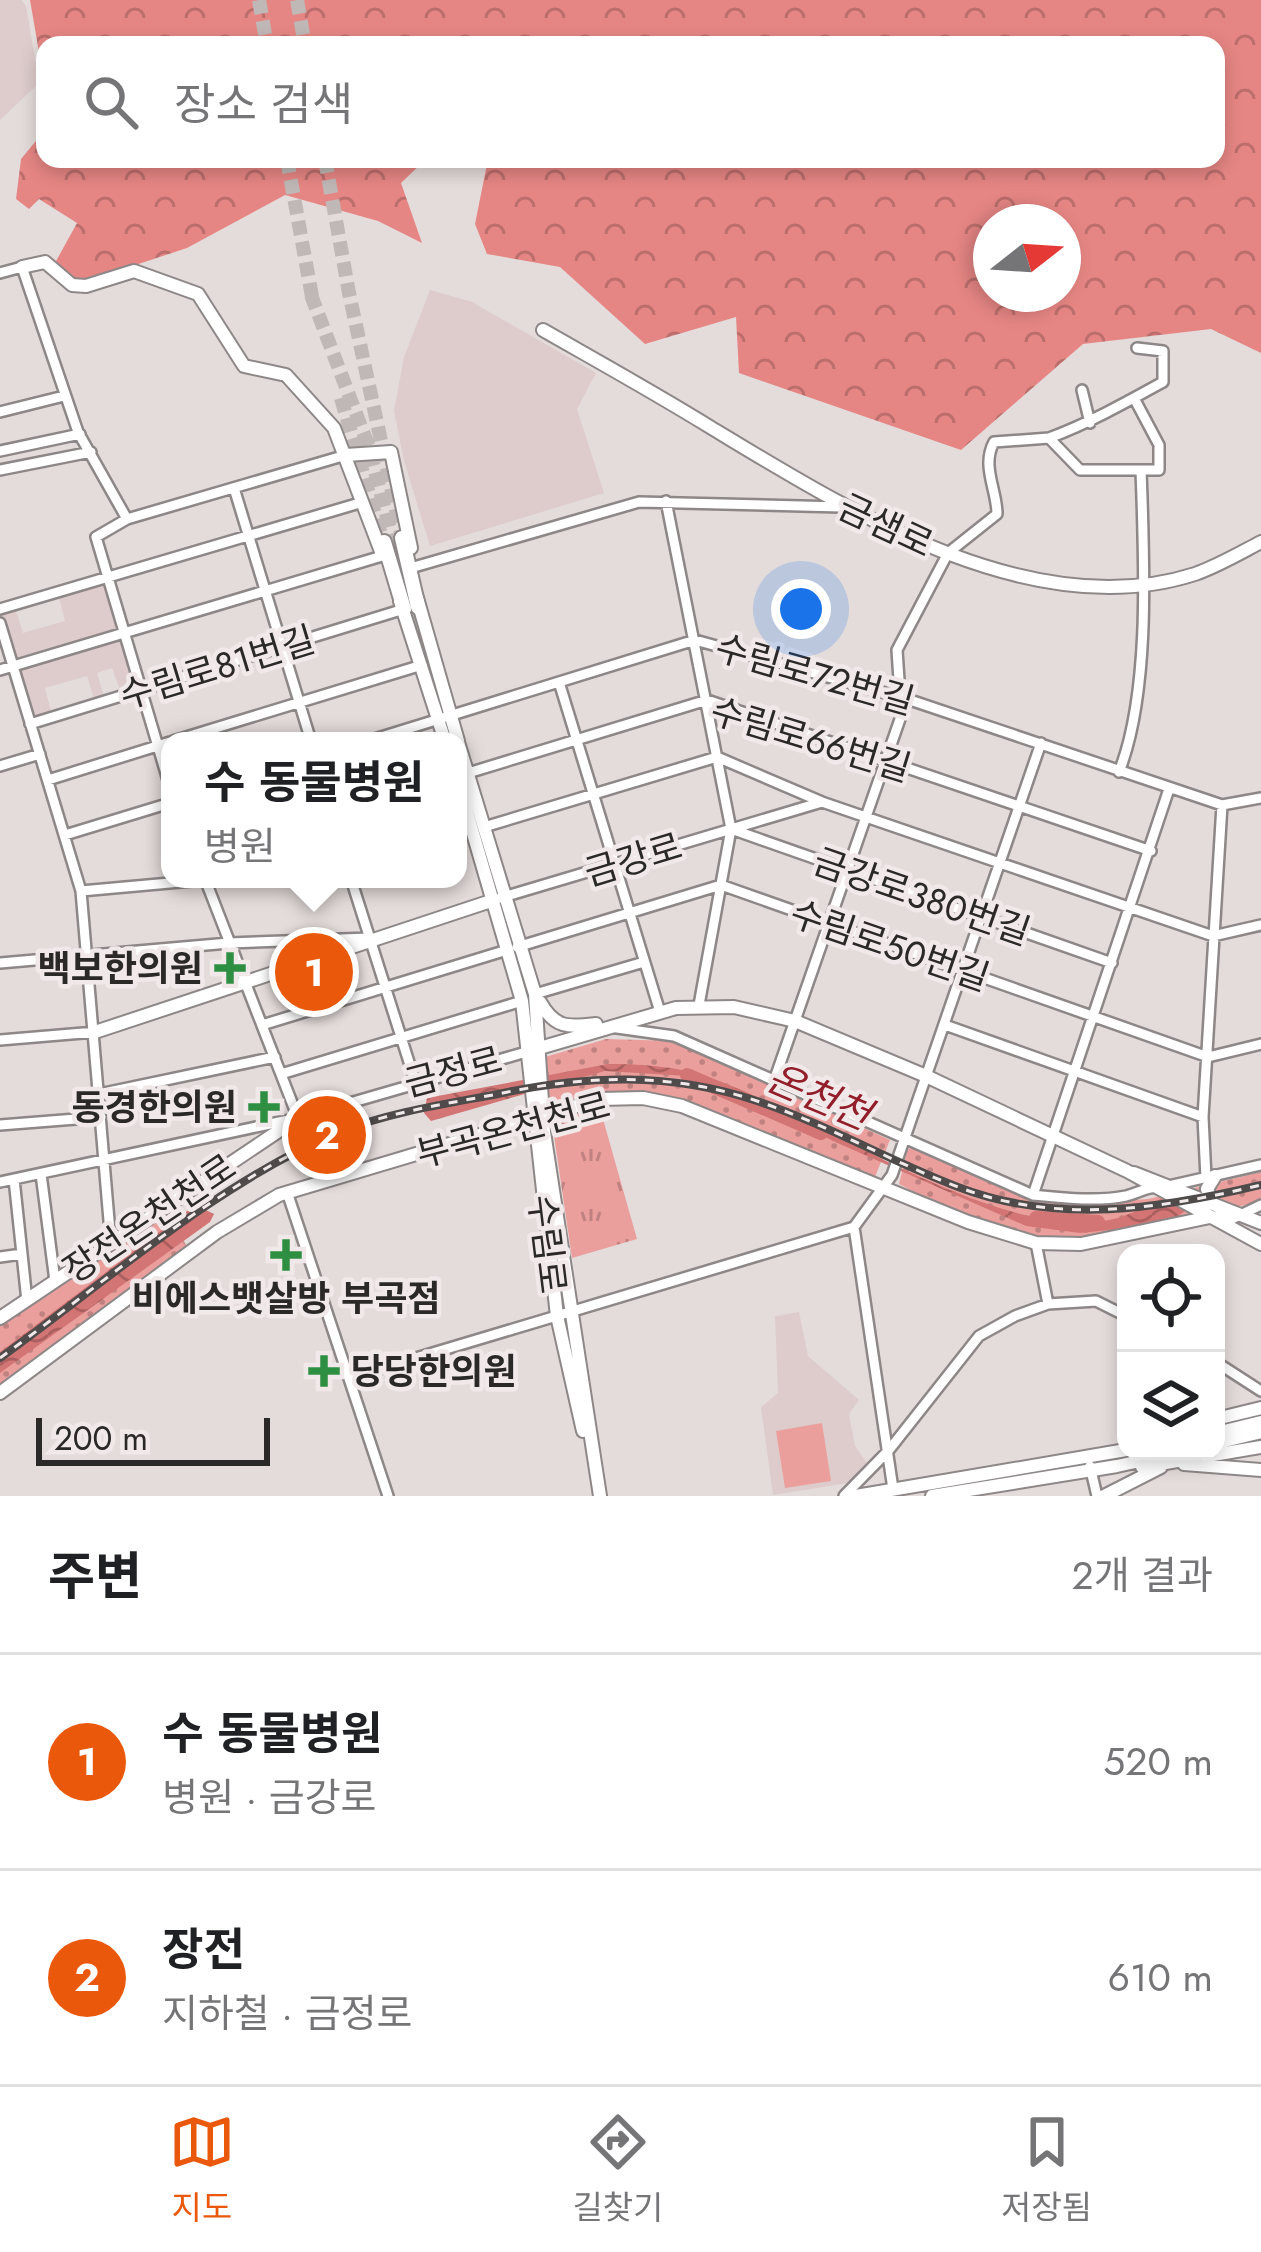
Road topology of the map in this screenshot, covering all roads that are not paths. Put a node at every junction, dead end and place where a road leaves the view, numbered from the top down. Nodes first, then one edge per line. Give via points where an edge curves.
1 (22, 267) junction
2 (0, 272) edge
3 (544, 330) dead end
4 (1137, 348) dead end
5 (1082, 390) dead end
6 (64, 396) junction
7 (1134, 398) junction
8 (0, 412) edge
9 (1090, 423) junction
10 (80, 434) junction
11 (1049, 438) junction
12 (0, 451) edge
13 (91, 452) junction
14 (346, 455) junction
15 (0, 470) edge
16 (1142, 470) junction
17 (234, 488) junction
18 (666, 501) junction
19 (364, 502) junction
20 (841, 507) junction
21 (127, 519) junction
22 (248, 534) junction
23 (402, 538) tunnel mouth
24 (1261, 542) edge
25 (383, 549) junction
26 (948, 553) junction
27 (411, 565) junction
28 (107, 577) junction
29 (1144, 584) junction
30 (265, 590) junction
31 (411, 608) junction
32 (0, 609) edge
33 (0, 623) edge
34 (124, 633) junction
35 (694, 640) junction
36 (282, 647) junction
37 (422, 665) junction
38 (13, 666) junction
39 (0, 670) edge
40 (559, 682) junction
41 (141, 690) junction
42 (907, 699) junction
43 (707, 700) junction
44 (299, 702) junction
45 (444, 717) junction
46 (31, 724) junction
47 (201, 732) edge
48 (307, 732) edge
49 (396, 732) edge
50 (445, 732) edge
51 (452, 732) edge
52 (576, 739) junction
53 (1041, 743) junction
54 (161, 745) edge
55 (158, 746) junction
56 (40, 754) junction
57 (161, 756) edge
58 (717, 757) junction
59 (886, 760) junction
60 (0, 766) edge
61 (1119, 772) junction
62 (467, 777) edge
63 (48, 780) junction
64 (1169, 789) junction
65 (467, 792) edge
66 (593, 795) junction
67 (1261, 798) edge
68 (822, 802) junction
69 (161, 805) edge
70 (1222, 805) junction
71 (1020, 806) junction
72 (867, 817) junction
73 (478, 829) junction
74 (731, 829) junction
75 (467, 832) edge
76 (65, 835) junction
77 (1151, 850) junction
78 (1001, 863) junction
79 (614, 864) junction
80 (848, 871) junction
81 (161, 883) edge
82 (721, 885) junction
83 (211, 888) edge
84 (354, 888) edge
85 (81, 891) junction
86 (499, 898) junction
87 (1132, 908) junction
88 (629, 913) junction
89 (982, 918) junction
90 (830, 923) junction
91 (1261, 925) edge
92 (1213, 936) junction
93 (370, 938) junction
94 (229, 944) junction
95 (512, 948) junction
96 (88, 956) junction
97 (644, 962) junction
98 (0, 963) edge
99 (1112, 963) junction
100 (963, 970) junction
101 (246, 982) junction
102 (384, 988) junction
103 (528, 998) junction
104 (699, 1005) junction
105 (676, 1008) junction
106 (660, 1012) junction
107 (1094, 1017) junction
108 (795, 1021) junction
109 (262, 1025) junction
110 (945, 1025) junction
111 (609, 1027) junction
112 (94, 1032) junction
113 (674, 1036) junction
114 (401, 1037) junction
115 (0, 1040) edge
116 (1261, 1044) edge
117 (274, 1057) junction
118 (532, 1057) junction
119 (1208, 1057) junction
120 (1075, 1071) junction
121 (281, 1074) junction
122 (926, 1076) junction
123 (775, 1078) junction
124 (415, 1082) junction
125 (99, 1094) junction
126 (538, 1114) junction
127 (101, 1117) junction
128 (298, 1118) junction
129 (1203, 1118) junction
130 (0, 1125) edge
131 (1052, 1136) junction
132 (902, 1142) junction
133 (105, 1161) junction
134 (1261, 1165) edge
135 (1127, 1171) junction
136 (41, 1174) junction
137 (1210, 1177) junction
138 (14, 1179) junction
139 (0, 1182) edge
140 (888, 1182) junction
141 (1148, 1185) junction
142 (1172, 1189) junction
143 (287, 1192) junction
144 (1033, 1195) junction
145 (1261, 1205) edge
146 (1210, 1212) junction
147 (1243, 1216) junction
148 (1261, 1223) edge
149 (854, 1227) junction
150 (1036, 1243) junction
151 (111, 1244) junction
152 (1261, 1244) edge
153 (22, 1255) junction
154 (0, 1257) edge
155 (55, 1282) junction
156 (26, 1301) junction
157 (1048, 1304) junction
158 (573, 1312) junction
159 (1117, 1312) edge
160 (557, 1316) junction
161 (0, 1318) edge
162 (1225, 1367) edge
163 (349, 1378) junction
164 (1261, 1391) edge
165 (0, 1393) edge
166 (1261, 1408) edge
167 (1225, 1417) edge
168 (1261, 1422) edge
169 (1225, 1431) edge
170 (1261, 1432) edge
171 (1225, 1442) edge
172 (1261, 1444) edge
173 (1117, 1449) edge
174 (889, 1450) junction
175 (1225, 1452) edge
176 (1175, 1460) edge
177 (1089, 1463) junction
178 (1117, 1466) junction
179 (1261, 1470) edge
180 (893, 1489) junction
181 (955, 1494) edge
182 (388, 1496) edge
183 (599, 1496) edge
184 (844, 1496) edge
185 (856, 1496) edge
186 (932, 1496) edge
187 (1101, 1496) edge

1 - 2 street
1 - 6 street
1 - 14 main road via 45,262 72,285 86,286 134,271 198,294 244,365 286,375 334,428
3 - 20 main road, 금샘로
4 - 7 street via 1162,351 1163,382
5 - 9 street
6 - 8 street
6 - 10 street
7 - 9 street
7 - 16 street via 1159,446 1160,470
9 - 11 street
10 - 12 street
10 - 13 street
11 - 16 street via 1080,470
11 - 26 street via 992,445 997,514
13 - 15 street
13 - 21 street
14 - 17 street
14 - 19 main road
14 - 27 main road via 391,452
16 - 29 street
17 - 21 street
17 - 22 street
18 - 20 street
18 - 27 street
18 - 35 street
19 - 22 street
19 - 25 main road
20 - 26 main road, 금샘로
21 - 28 street via 96,537
22 - 28 street
22 - 30 street
23 - 27 highway
24 - 29 main road, 금샘로 via 1194,574
25 - 30 street
25 - 31 highway
26 - 29 main road, 금샘로 via 1042,581
26 - 42 street via 897,650 897,683
27 - 31 highway
28 - 32 street
28 - 34 street
29 - 61 street via 1132,739
30 - 34 street
30 - 36 street
31 - 36 street, 수림로81번길
31 - 37 main road, 수림로
31 - 45 main road, 수림로
33 - 38 street
34 - 38 street
34 - 41 street
35 - 40 street, 수림로72번길
35 - 42 street, 수림로72번길
35 - 43 street
36 - 41 street, 수림로81번길
36 - 44 street
37 - 44 street
37 - 45 main road, 수림로
38 - 39 street
38 - 46 street
40 - 45 street, 수림로72번길
40 - 52 street
41 - 46 street, 수림로81번길
41 - 55 street
42 - 53 street, 수림로72번길
42 - 59 street
43 - 52 street, 수림로66번길
43 - 58 street
43 - 59 street, 수림로66번길
44 - 47 street
44 - 48 street
45 - 49 street, 수림로72번길
45 - 50 main road, 수림로
45 - 51 main road, 수림로
46 - 56 street
52 - 62 street, 수림로66번길
52 - 66 street
53 - 61 street, 수림로72번길
53 - 71 street
54 - 55 street
55 - 57 street
55 - 63 street
56 - 60 street
56 - 63 street
58 - 66 street
58 - 68 street
58 - 74 street
59 - 71 street, 수림로66번길
59 - 72 street
61 - 64 street, 수림로72번길
63 - 76 street
64 - 70 street, 수림로72번길
64 - 77 street
65 - 73 main road, 수림로
66 - 73 street
66 - 79 street
67 - 70 street, 수림로72번길
68 - 72 street
68 - 74 street, 금강로
69 - 76 street
70 - 92 street
71 - 77 street, 수림로66번길
71 - 78 street
72 - 78 street
72 - 80 street
73 - 75 street
73 - 86 main road, 수림로
74 - 79 street, 금강로
74 - 80 street, 금강로380번길
74 - 82 street
76 - 85 street
77 - 87 street
78 - 87 street
78 - 89 street
79 - 86 street, 금강로
79 - 88 street
80 - 89 street, 금강로380번길
80 - 90 street
81 - 85 street
82 - 88 street
82 - 90 street, 수림로50번길
82 - 104 street
83 - 94 street
84 - 93 street
85 - 96 street
86 - 93 main road, 금강로
86 - 95 main road, 수림로
87 - 92 street
87 - 99 street
88 - 95 street
88 - 97 street
89 - 99 street, 금강로380번길
89 - 100 street
90 - 100 street, 수림로50번길
90 - 108 street
91 - 92 street
92 - 119 street
93 - 94 street
93 - 101 main road, 금강로
93 - 102 street
94 - 96 street
94 - 101 street
95 - 102 street
95 - 103 main road, 수림로
96 - 98 street
96 - 112 street
97 - 103 street
97 - 106 street
99 - 107 street
100 - 107 street, 수림로50번길
100 - 110 street
101 - 109 street
101 - 112 main road, 금강로
102 - 109 street
102 - 114 street
103 - 111 main road via 563,1027
103 - 114 street
103 - 118 main road, 수림로
104 - 105 main road, 금정로
104 - 108 main road, 금정로
105 - 106 main road, 금정로
105 - 113 street via 665,1023
106 - 111 main road, 금정로
107 - 119 street, 수림로50번길
107 - 120 street
108 - 122 main road, 금정로
108 - 123 street
109 - 117 street
110 - 120 street
110 - 122 street
111 - 113 street
111 - 118 main road, 금정로
112 - 115 street, 금강로
112 - 125 street
113 - 123 street
114 - 121 street
114 - 124 street
116 - 119 street
117 - 121 street
117 - 125 street
118 - 124 street, 금정로
118 - 126 main road, 수림로
119 - 129 street
120 - 129 street
120 - 131 street
121 - 128 street
122 - 131 main road, 금정로
122 - 132 street
123 - 132 street
124 - 128 street, 금정로
125 - 127 street
126 - 140 main road, 부곡온천천로 via 643,1098
126 - 143 main road, 부곡온천천로
126 - 158 main road, 수림로
126 - 160 main road, 수림로
127 - 130 street
127 - 133 street
128 - 133 street, 금정로
128 - 151 main road, 장전온천천로
129 - 137 street
131 - 135 main road, 금정로
131 - 144 street
132 - 140 street
132 - 144 street
133 - 136 street, 금정로
133 - 151 street
134 - 137 street
135 - 141 main road, 금정로
135 - 142 main road, 금정로
136 - 138 street, 금정로
136 - 155 street
137 - 142 street
137 - 146 main road
138 - 139 street, 금정로
138 - 153 street
140 - 149 street
140 - 150 main road, 부곡온천천로 via 968,1222
141 - 142 main road, 금정로
141 - 144 street via 1130,1195
142 - 146 main road, 금정로
143 - 163 street
143 - 165 main road, 부곡온천천로 via 217,1232
145 - 147 street
146 - 147 street
146 - 147 main road, 금정로
146 - 150 main road, 부곡온천천로 via 1081,1244
146 - 152 main road, 금정로
147 - 148 main road, 금정로
149 - 158 street
149 - 174 street
150 - 157 street
151 - 155 main road, 장전온천천로
153 - 154 street
153 - 156 street
155 - 156 main road, 장전온천천로
156 - 161 main road, 장전온천천로
157 - 159 street via 1096,1301
157 - 174 street via 980,1336
158 - 160 street
158 - 183 main road, 수림로
160 - 163 street
160 - 183 main road, 수림로
162 - 164 street
163 - 182 street
166 - 167 main road
168 - 169 main road
170 - 171 main road
172 - 175 main road
173 - 177 main road
174 - 180 street
174 - 184 street
176 - 178 main road
176 - 178 main road
176 - 179 main road
176 - 187 main road
177 - 178 main road
177 - 180 main road
177 - 181 main road
177 - 187 street
180 - 185 main road
181 - 186 main road

